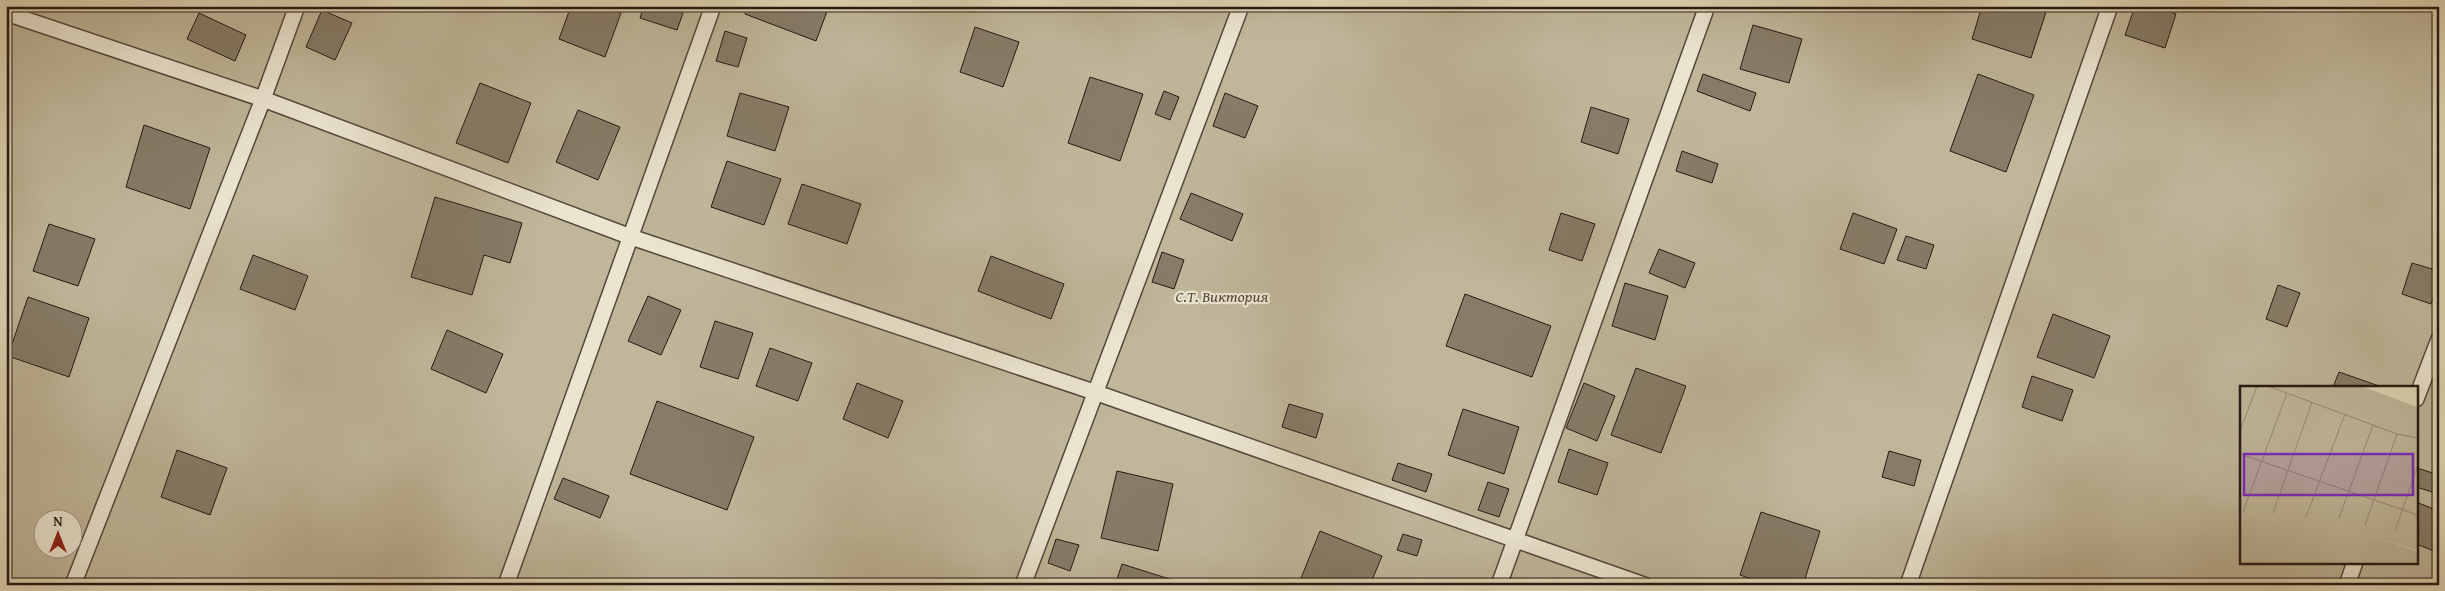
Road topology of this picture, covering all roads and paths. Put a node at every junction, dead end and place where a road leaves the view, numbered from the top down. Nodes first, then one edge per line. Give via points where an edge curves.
1 (297, 6) edge
2 (712, 6) edge
3 (1241, 6) edge
4 (1707, 6) edge
5 (2110, 6) edge
6 (6, 13) edge
7 (263, 99) junction
8 (631, 237) junction
9 (2439, 339) edge
10 (1097, 393) junction
11 (2418, 394) edge
12 (1515, 540) junction
13 (2355, 564) edge
14 (73, 585) edge
15 (506, 585) edge
16 (1023, 585) edge
17 (1499, 585) edge
18 (1644, 585) edge
19 (1908, 585) edge
20 (2347, 585) edge

1 - 7 lane
2 - 8 lane
3 - 10 lane
4 - 12 lane
5 - 19 lane
6 - 7 lane
7 - 8 lane
7 - 14 lane
8 - 10 lane
8 - 15 lane
9 - 11 lane
10 - 12 lane
10 - 16 lane
12 - 17 lane
12 - 18 lane
13 - 20 lane

